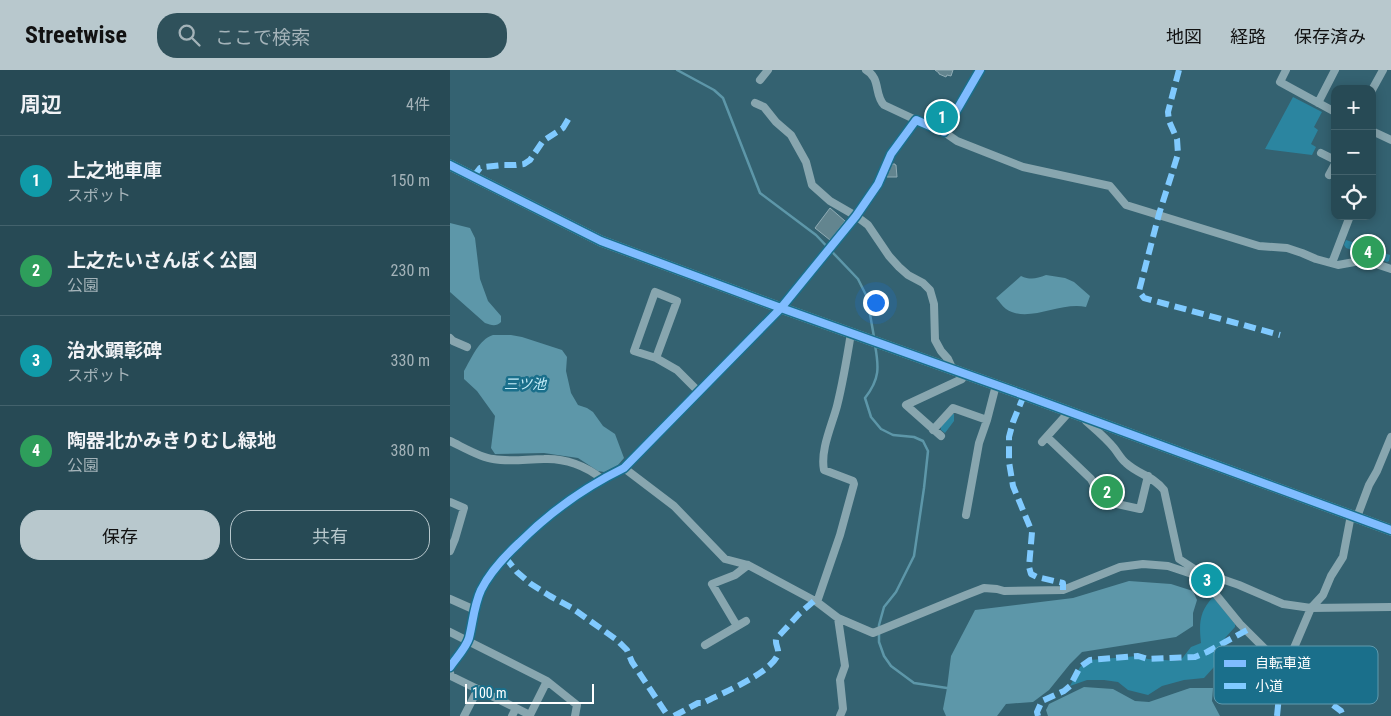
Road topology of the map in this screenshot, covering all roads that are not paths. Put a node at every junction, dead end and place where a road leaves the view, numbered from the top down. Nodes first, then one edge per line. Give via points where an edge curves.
1 (768, 70) edge
2 (866, 70) edge
3 (980, 70) edge
4 (1286, 70) edge
5 (1335, 70) edge
6 (1383, 70) edge
7 (760, 80) dead end
8 (1375, 85) edge
9 (755, 103) dead end
10 (1318, 103) junction
11 (1331, 110) edge
12 (916, 120) junction
13 (944, 132) junction
14 (1376, 133) edge
15 (1391, 140) edge
16 (1321, 153) dead end
17 (1331, 158) edge
18 (450, 165) edge
19 (1331, 171) edge
20 (1329, 175) dead end
21 (856, 216) junction
22 (1348, 220) edge
23 (1332, 263) junction
24 (1391, 269) edge
25 (782, 308) junction
26 (851, 333) junction
27 (450, 338) edge
28 (467, 347) dead end
29 (656, 358) junction
30 (958, 372) junction
31 (996, 385) junction
32 (699, 392) junction
33 (1069, 412) junction
34 (1081, 416) junction
35 (987, 420) junction
36 (933, 430) junction
37 (941, 436) dead end
38 (1391, 437) edge
39 (450, 441) edge
40 (624, 468) junction
41 (1148, 476) junction
42 (602, 479) junction
43 (450, 502) edge
44 (966, 515) dead end
45 (1354, 516) junction
46 (1391, 530) edge
47 (450, 551) edge
48 (748, 565) junction
49 (1205, 577) junction
50 (450, 599) edge
51 (818, 602) junction
52 (1391, 607) edge
53 (1311, 608) junction
54 (475, 610) junction
55 (838, 618) junction
56 (746, 621) dead end
57 (737, 626) junction
58 (450, 632) edge
59 (468, 640) junction
60 (706, 645) dead end
61 (1262, 646) edge
62 (1295, 646) edge
63 (450, 667) edge
64 (450, 673) edge
65 (547, 681) junction
66 (478, 689) junction
67 (516, 708) junction
68 (464, 716) edge
69 (512, 716) edge
70 (575, 716) edge
71 (840, 716) edge

1 - 7 street
2 - 12 street via 875,77 880,101
3 - 13 street
4 - 10 street via 1280,82
5 - 10 street
6 - 8 street
9 - 21 street via 764,107 791,135 806,162 812,185 830,201
10 - 11 street
12 - 13 street
12 - 21 street via 891,154 878,184
13 - 23 street via 956,141 1023,167 1110,186 1126,205 1260,246 1287,248
14 - 15 street
16 - 17 street
18 - 25 street via 601,241
19 - 20 street
21 - 25 street
21 - 30 street via 868,225 899,267 930,290 934,304 935,340
22 - 23 street
23 - 24 street via 1360,261
25 - 26 street
25 - 32 street
26 - 30 street
26 - 51 street via 846,369 822,463 824,470 854,484
27 - 28 street
29 - 29 street via 634,350 655,292 677,301
29 - 32 street via 677,370
30 - 31 street
30 - 36 street via 962,379 906,405
31 - 33 street
31 - 35 street
32 - 40 street
33 - 34 street
33 - 41 street via 1045,439 1091,479 1103,501 1140,509
34 - 41 street via 1124,462
34 - 45 street
35 - 36 street via 954,408
35 - 44 street via 979,443
36 - 37 street
38 - 45 street
39 - 42 street via 490,459 564,461 580,465
40 - 42 street
40 - 48 street via 674,506 725,559
41 - 49 street via 1164,490 1180,559
42 - 54 street via 545,519 504,557 481,590
43 - 47 street via 464,508
45 - 46 street
45 - 53 street via 1343,557 1323,595
48 - 51 street
48 - 57 street via 735,575 712,584
49 - 53 street via 1239,585 1283,604
49 - 55 street via 1168,566 1143,564 1120,568 1063,590 984,588 874,633
49 - 61 street via 1240,624
50 - 54 street
51 - 55 street
52 - 53 street
53 - 62 street
54 - 59 street
55 - 71 street via 845,666 840,680 843,709
56 - 57 street
57 - 60 street
58 - 59 street
59 - 63 street
59 - 65 street
64 - 66 street
65 - 67 street via 530,715
65 - 70 street via 577,705
66 - 67 street
66 - 68 street
67 - 69 street

